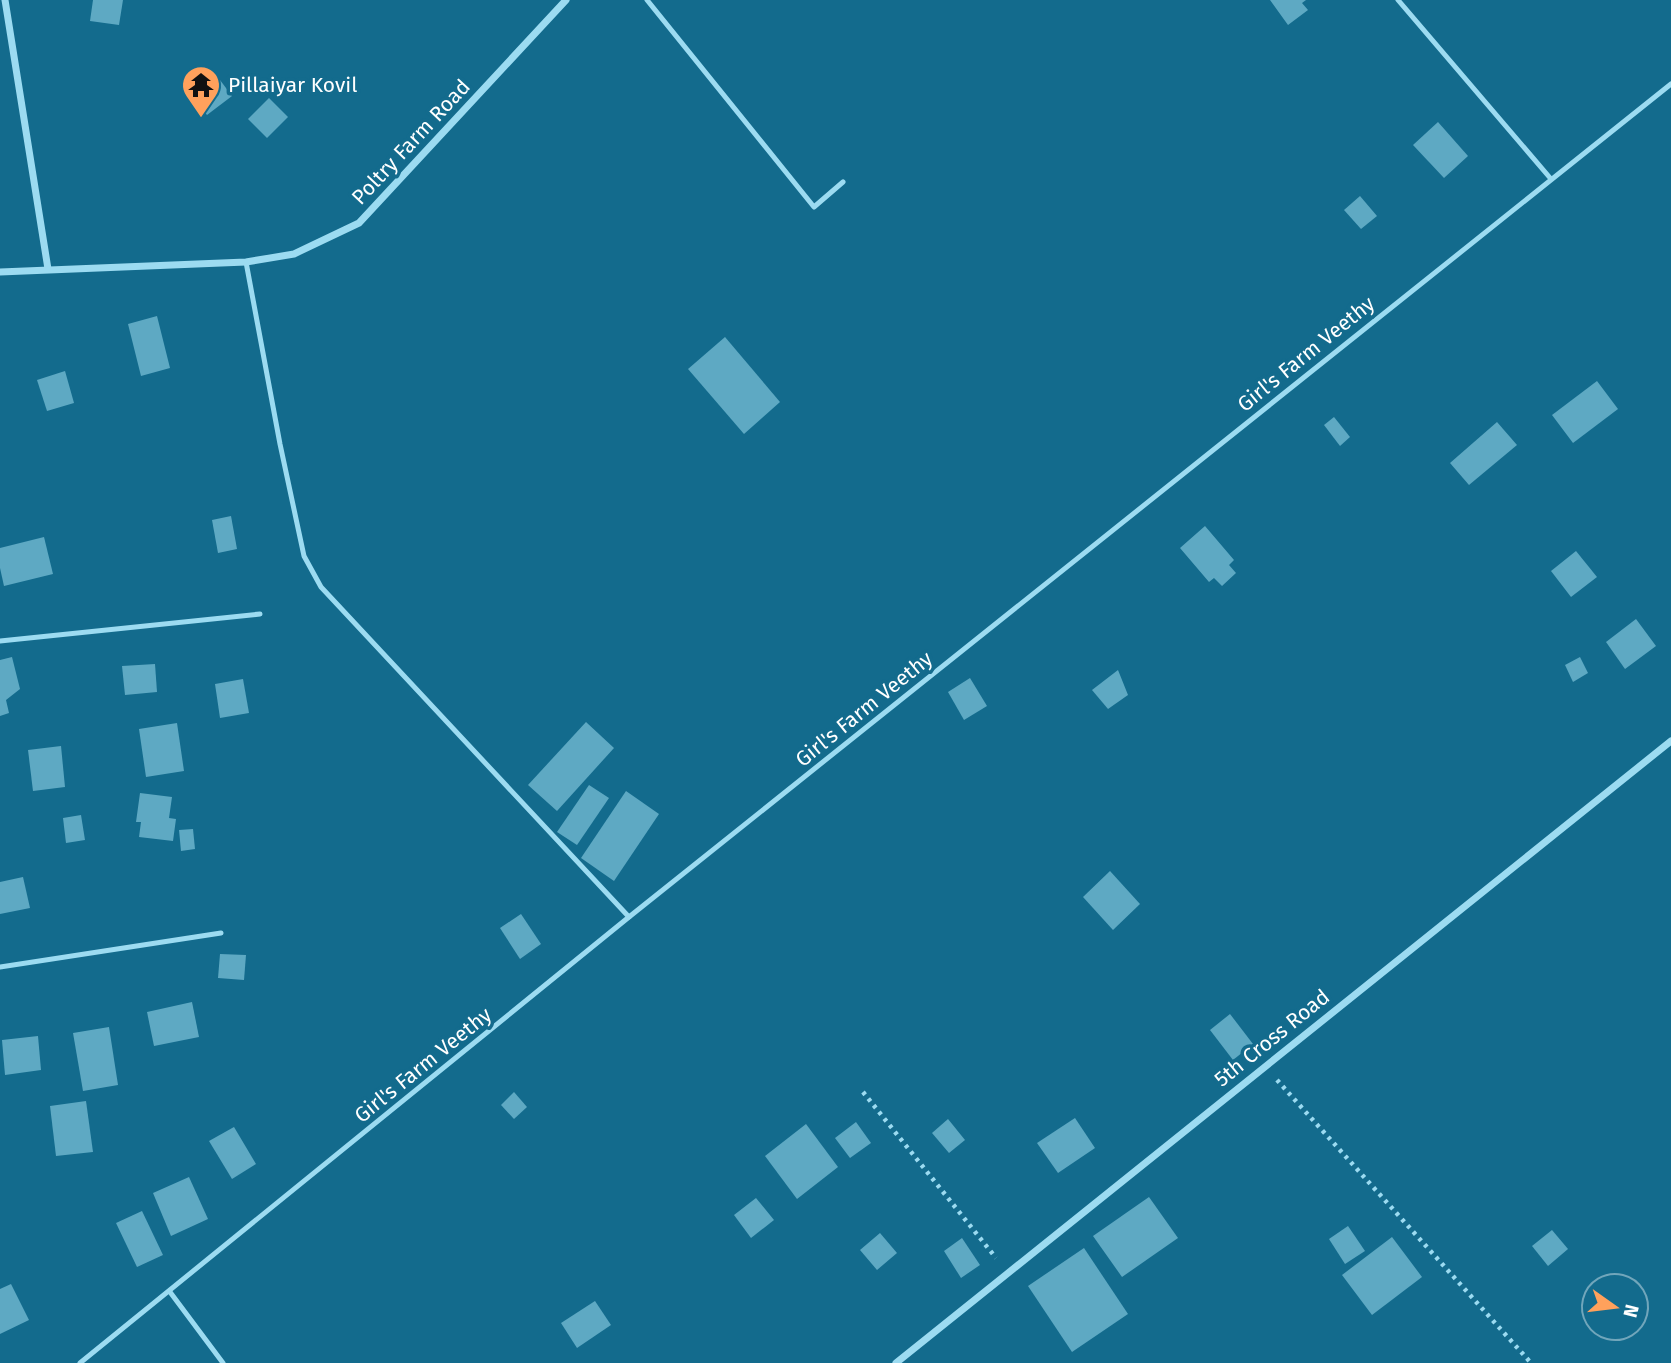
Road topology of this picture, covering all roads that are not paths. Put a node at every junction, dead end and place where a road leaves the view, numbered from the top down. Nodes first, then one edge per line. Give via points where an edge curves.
1 (5, 0) edge
2 (566, 0) edge
3 (647, 0) edge
4 (1398, 0) edge
5 (1671, 84) edge
6 (1551, 179) junction
7 (843, 182) dead end
8 (246, 262) junction
9 (48, 269) junction
10 (0, 272) edge
11 (260, 614) dead end
12 (0, 641) edge
13 (1671, 741) edge
14 (629, 917) junction
15 (221, 933) dead end
16 (0, 967) edge
17 (170, 1292) junction
18 (80, 1363) edge
19 (223, 1363) edge
20 (896, 1363) edge

1 - 9 street
2 - 8 street, Poltry Farm Road via 359,223 294,254
3 - 7 lane via 814,207
4 - 6 lane
5 - 6 lane, Girl's Farm Veethy
6 - 14 lane, Girl's Farm Veethy
8 - 9 street, Poltry Farm Road
8 - 14 lane via 304,556 321,587
9 - 10 street, Poltry Farm Road
11 - 12 lane
13 - 20 street, 5th Cross Road
14 - 17 lane, Girl's Farm Veethy
15 - 16 lane
17 - 18 lane, Girl's Farm Veethy
17 - 19 lane

